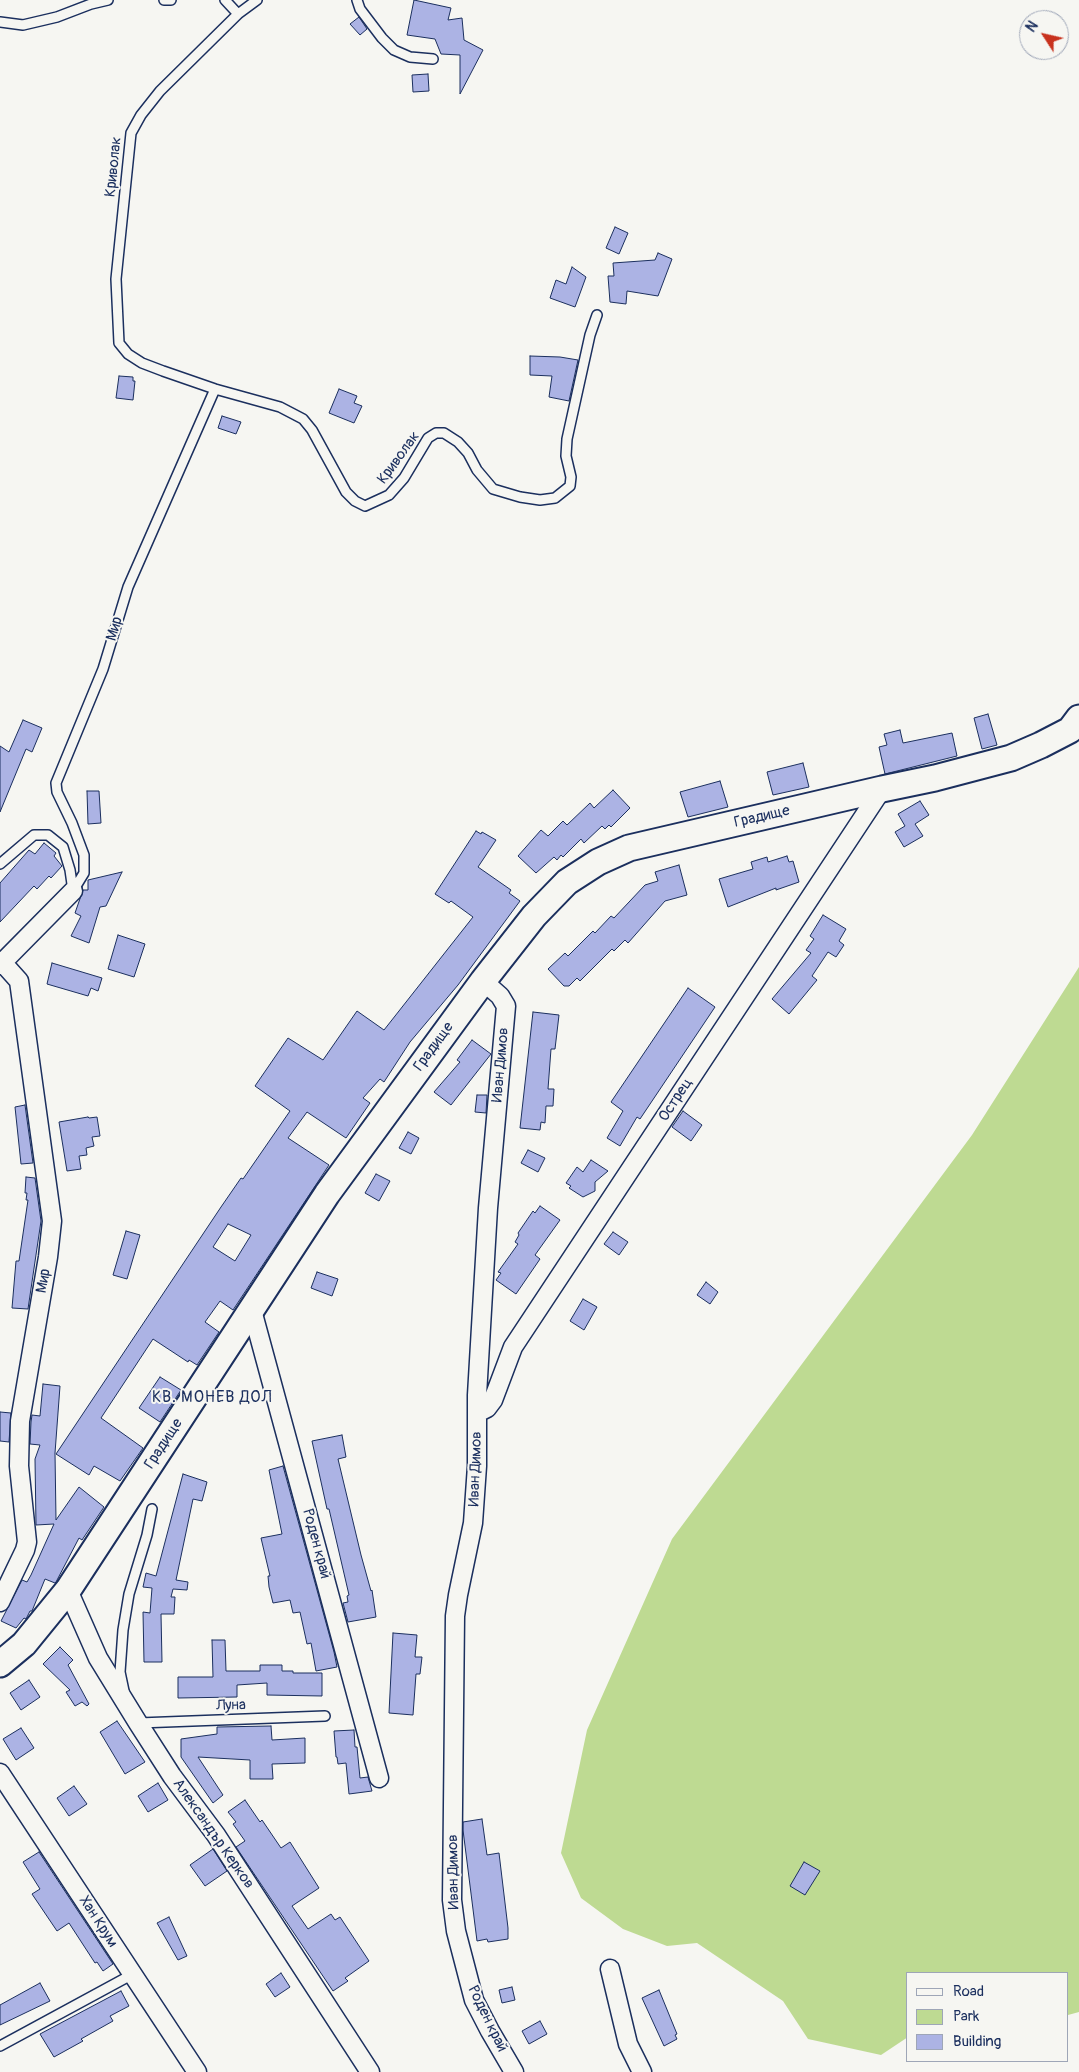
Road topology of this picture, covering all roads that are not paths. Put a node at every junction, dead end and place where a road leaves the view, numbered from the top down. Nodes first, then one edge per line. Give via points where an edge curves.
1 (108, 0) edge
2 (164, 0) edge
3 (171, 0) edge
4 (225, 0) edge
5 (257, 0) edge
6 (357, 0) edge
7 (238, 14) junction
8 (0, 22) edge
9 (433, 59) dead end
10 (597, 315) dead end
11 (215, 389) junction
12 (1079, 718) edge
13 (882, 789) junction
14 (0, 864) edge
15 (73, 891) junction
16 (1, 964) edge
17 (483, 981) junction
18 (252, 1310) junction
19 (477, 1413) junction
20 (152, 1509) dead end
21 (68, 1590) junction
22 (0, 1602) edge
23 (0, 1664) edge
24 (127, 1706) junction
25 (325, 1716) dead end
26 (138, 1724) junction
27 (0, 1773) edge
28 (379, 1778) dead end
29 (464, 1965) joint
30 (610, 1969) dead end
31 (132, 1974) junction
32 (0, 2046) edge
33 (196, 2072) edge
34 (370, 2072) edge
35 (514, 2072) edge
36 (642, 2072) edge

1 - 8 lane via 23,25
2 - 3 lane
4 - 7 lane
5 - 7 lane, Криволак
6 - 9 lane via 360,9 394,50 410,57
7 - 11 lane, Криволак via 160,91 141,114 131,133 116,279 119,343 128,354 142,363
10 - 11 lane, Криволак via 567,439 570,486 555,498 540,500 493,489 458,442 444,433 436,433 428,438 390,495 365,506 346,492 303,419 280,407
11 - 15 lane, Мир via 128,587 103,669 56,782 57,792 84,855 84,873
12 - 13 street, Градище via 1070,730 1011,758
13 - 17 street, Градище via 628,848 598,862 567,882 534,916
13 - 19 street, Острец via 513,1347 493,1400
14 - 15 lane via 34,835 48,835 63,847
15 - 16 street, Мир
16 - 22 street, Мир via 19,981 52,1221 20,1421 19,1466 27,1542
17 - 18 street, Градище via 327,1194
17 - 19 street, Иван Димов via 506,1006 488,1208
18 - 21 street, Градище
18 - 28 street, Роден край
19 - 29 street, Иван Димов via 473,1524 455,1616 452,1900
20 - 24 lane via 129,1594 124,1630 120,1672
21 - 23 street, Градище via 24,1644
21 - 24 street, Александър Керков via 98,1658
24 - 26 street, Александър Керков
25 - 26 lane, Луна
26 - 34 street, Александър Керков via 216,1835
27 - 31 street, Хан Крум
29 - 35 street, Роден край via 474,2000
30 - 36 street via 628,2044
31 - 32 lane
31 - 33 street, Хан Крум

